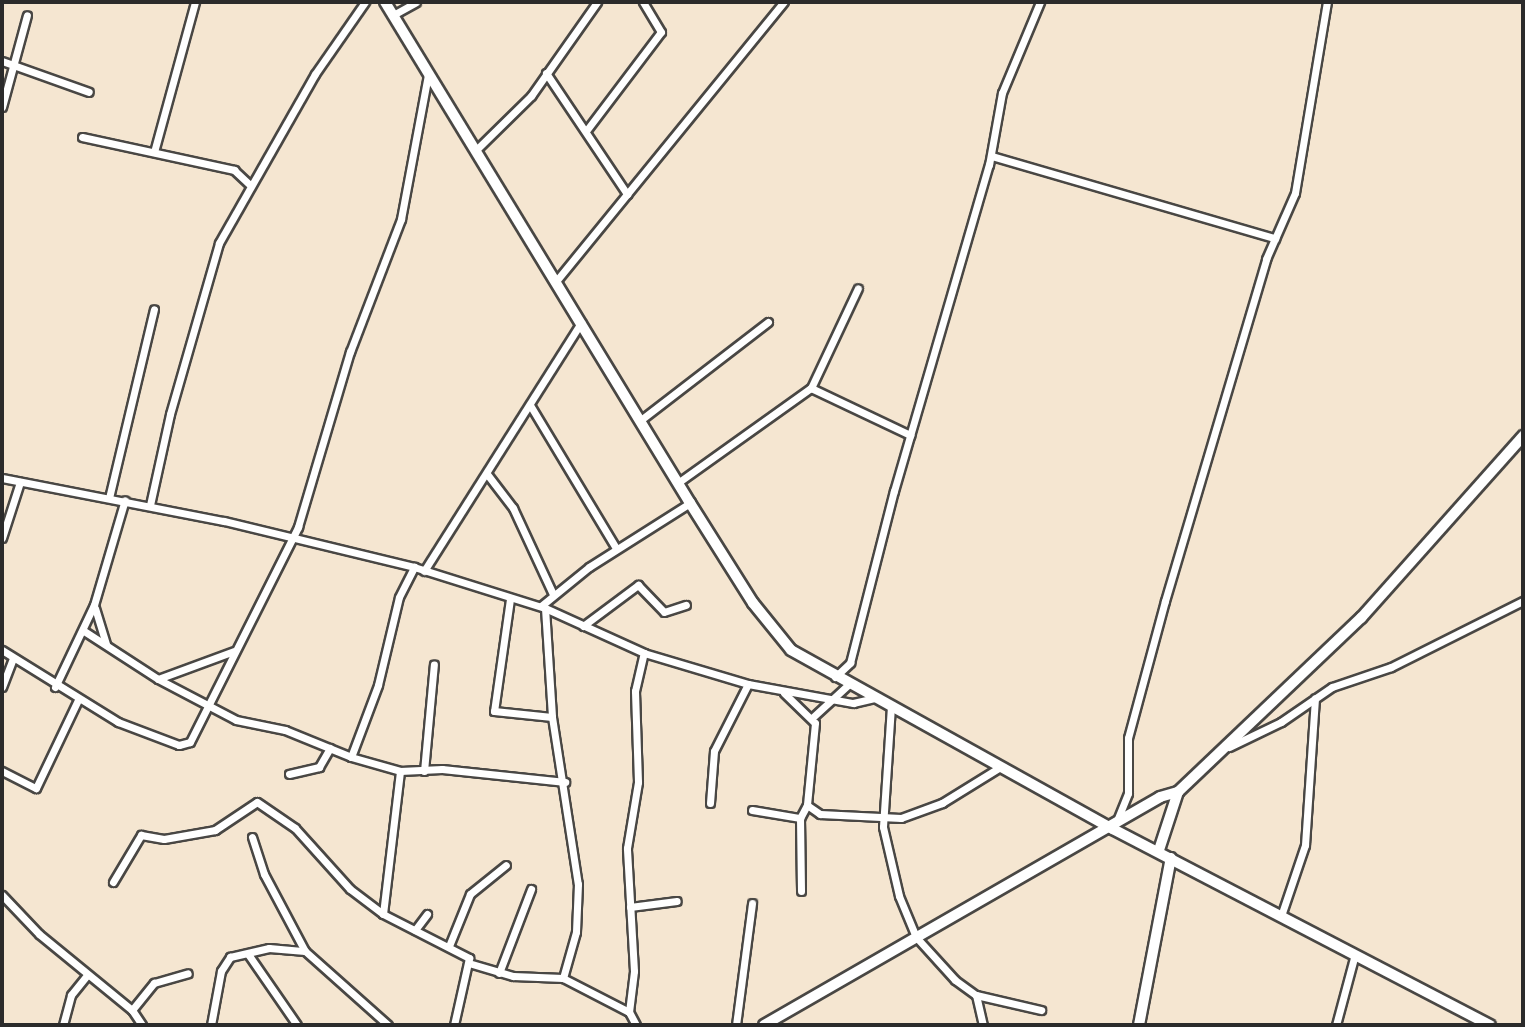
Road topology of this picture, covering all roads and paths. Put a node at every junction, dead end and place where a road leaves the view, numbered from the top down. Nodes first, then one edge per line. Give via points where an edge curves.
1 (195, 2) edge
2 (365, 2) edge
3 (385, 2) edge
4 (416, 2) edge
5 (597, 2) edge
6 (643, 2) edge
7 (784, 2) edge
8 (1040, 2) edge
9 (1327, 2) edge
10 (27, 15) dead end
11 (393, 15) junction
12 (2, 61) edge
13 (13, 64) junction
14 (428, 73) junction
15 (546, 73) junction
16 (89, 92) dead end
17 (2, 107) edge
18 (586, 131) junction
19 (82, 137) dead end
20 (477, 149) junction
21 (154, 152) junction
22 (992, 156) junction
23 (251, 186) junction
24 (627, 194) junction
25 (1275, 238) junction
26 (557, 280) junction
27 (858, 288) dead end
28 (154, 309) dead end
29 (582, 321) junction
30 (768, 322) dead end
31 (811, 388) junction
32 (530, 405) junction
33 (642, 419) junction
34 (910, 435) junction
35 (1523, 436) edge
36 (487, 474) junction
37 (2, 478) edge
38 (20, 482) junction
39 (679, 482) junction
40 (109, 498) junction
41 (125, 500) junction
42 (690, 503) junction
43 (150, 505) junction
44 (294, 537) junction
45 (2, 538) edge
46 (616, 548) junction
47 (414, 567) junction
48 (424, 571) junction
49 (553, 594) junction
50 (510, 599) junction
51 (1523, 601) edge
52 (94, 605) junction
53 (686, 605) dead end
54 (543, 607) junction
55 (583, 626) junction
56 (84, 631) junction
57 (106, 644) junction
58 (2, 650) edge
59 (235, 651) junction
60 (644, 653) junction
61 (13, 658) junction
62 (434, 664) dead end
63 (835, 677) junction
64 (158, 679) junction
65 (748, 684) junction
66 (849, 684) junction
67 (2, 687) edge
68 (55, 687) junction
69 (783, 692) junction
70 (875, 698) junction
71 (1315, 698) junction
72 (78, 700) junction
73 (833, 700) junction
74 (209, 706) junction
75 (891, 706) junction
76 (552, 717) junction
77 (813, 717) junction
78 (1228, 747) junction
79 (330, 748) junction
80 (351, 757) junction
81 (1000, 767) junction
82 (2, 771) edge
83 (400, 771) junction
84 (424, 771) junction
85 (289, 774) dead end
86 (565, 782) junction
87 (1178, 792) junction
88 (710, 803) dead end
89 (807, 805) junction
90 (752, 810) dead end
91 (884, 815) junction
92 (800, 818) junction
93 (1113, 829) junction
94 (252, 837) dead end
95 (1159, 850) junction
96 (1171, 858) junction
97 (506, 865) dead end
98 (113, 882) dead end
99 (531, 889) dead end
100 (801, 891) dead end
101 (2, 895) edge
102 (677, 901) dead end
103 (752, 903) dead end
104 (630, 907) junction
105 (1282, 913) junction
106 (383, 914) junction
107 (427, 914) dead end
108 (415, 930) junction
109 (916, 937) junction
110 (449, 946) junction
111 (305, 951) junction
112 (1356, 953) junction
113 (248, 954) junction
114 (472, 964) junction
115 (188, 973) dead end
116 (499, 973) junction
117 (87, 975) junction
118 (563, 978) junction
119 (976, 995) junction
120 (132, 1010) junction
121 (1041, 1010) dead end
122 (629, 1012) junction
123 (63, 1025) edge
124 (142, 1025) edge
125 (211, 1025) edge
126 (297, 1025) edge
127 (388, 1025) edge
128 (454, 1025) edge
129 (636, 1025) edge
130 (736, 1025) edge
131 (764, 1025) edge
132 (983, 1025) edge
133 (1139, 1025) edge
134 (1336, 1025) edge
135 (1490, 1025) edge

1 - 21 street
2 - 23 street via 340,33
3 - 11 street
4 - 11 street
5 - 15 street
6 - 18 street via 661,32
7 - 24 street
8 - 22 street via 1002,93
9 - 25 street via 1295,193
10 - 13 street
11 - 14 street
12 - 13 street
13 - 16 street
13 - 17 street
14 - 20 street
14 - 44 street via 401,219 363,315
15 - 18 street
15 - 20 street via 531,96
18 - 24 street
19 - 21 street
20 - 26 street
21 - 23 street via 234,170
22 - 25 street
22 - 34 street
23 - 43 street via 217,249
24 - 26 street
25 - 93 street via 1165,601 1128,738 1128,793
26 - 29 street
27 - 31 street
28 - 40 street
29 - 32 street
29 - 33 street
30 - 33 street
31 - 34 street
31 - 39 street
32 - 36 street
32 - 46 street
33 - 39 street
34 - 63 street via 850,663
35 - 78 street via 1415,561
36 - 48 street
36 - 49 street via 513,508
37 - 38 street
38 - 40 street
38 - 45 street
39 - 42 street
40 - 41 street
41 - 43 street
41 - 52 street
42 - 46 street
42 - 63 street via 778,638
43 - 44 street
44 - 47 street
44 - 59 street
46 - 49 street
47 - 48 street
47 - 80 street via 399,597 378,685
48 - 50 street
49 - 54 street
50 - 54 street
50 - 76 street via 494,711
51 - 71 street via 1391,667
52 - 56 street
52 - 57 street
53 - 55 street via 664,612 638,585
54 - 55 street
54 - 76 street
55 - 60 street
56 - 57 street
56 - 68 street
57 - 64 street
58 - 61 street
59 - 64 street
59 - 74 street
60 - 65 street
60 - 104 street via 635,691 638,782 627,848
61 - 67 street
61 - 68 street
62 - 84 street
63 - 66 street
64 - 74 street
65 - 69 street
65 - 88 street via 714,751
66 - 70 street
66 - 73 street
68 - 72 street
69 - 73 street
69 - 77 street
70 - 73 street via 859,704
70 - 75 street
71 - 78 street via 1281,722
71 - 105 street via 1305,845
72 - 74 street via 179,745 190,742
72 - 82 street via 36,788
73 - 77 street
74 - 79 street via 236,720 285,730
75 - 81 street
75 - 91 street
76 - 86 street
77 - 89 street
78 - 87 street
79 - 80 street
79 - 85 street via 319,767
80 - 83 street
81 - 91 street via 932,808 901,818
81 - 93 street
83 - 84 street
83 - 106 street
84 - 86 street
86 - 118 street via 578,884 576,932
87 - 93 street via 1160,797
87 - 95 street
89 - 91 street via 820,814
89 - 92 street
90 - 92 street
91 - 109 street via 899,896
92 - 100 street
93 - 95 street
93 - 109 street
94 - 111 street via 264,874
95 - 96 street
96 - 105 street
96 - 133 street
97 - 110 street via 470,894
98 - 106 street via 141,835 164,839 215,830 257,802 295,828 350,889
99 - 116 street
101 - 117 street
102 - 104 street
103 - 130 street
104 - 122 street via 634,971
105 - 112 street
106 - 108 street
107 - 108 street
108 - 110 street
109 - 119 street
109 - 131 street
110 - 114 street
111 - 113 street via 269,948
111 - 127 street
112 - 134 street
112 - 135 street
113 - 125 street via 238,952 224,963
113 - 126 street
114 - 116 street
114 - 128 street
115 - 120 street via 154,983
116 - 118 street
117 - 120 street
117 - 123 street via 71,995
118 - 122 street
119 - 121 street
119 - 132 street
120 - 124 street
122 - 129 street

